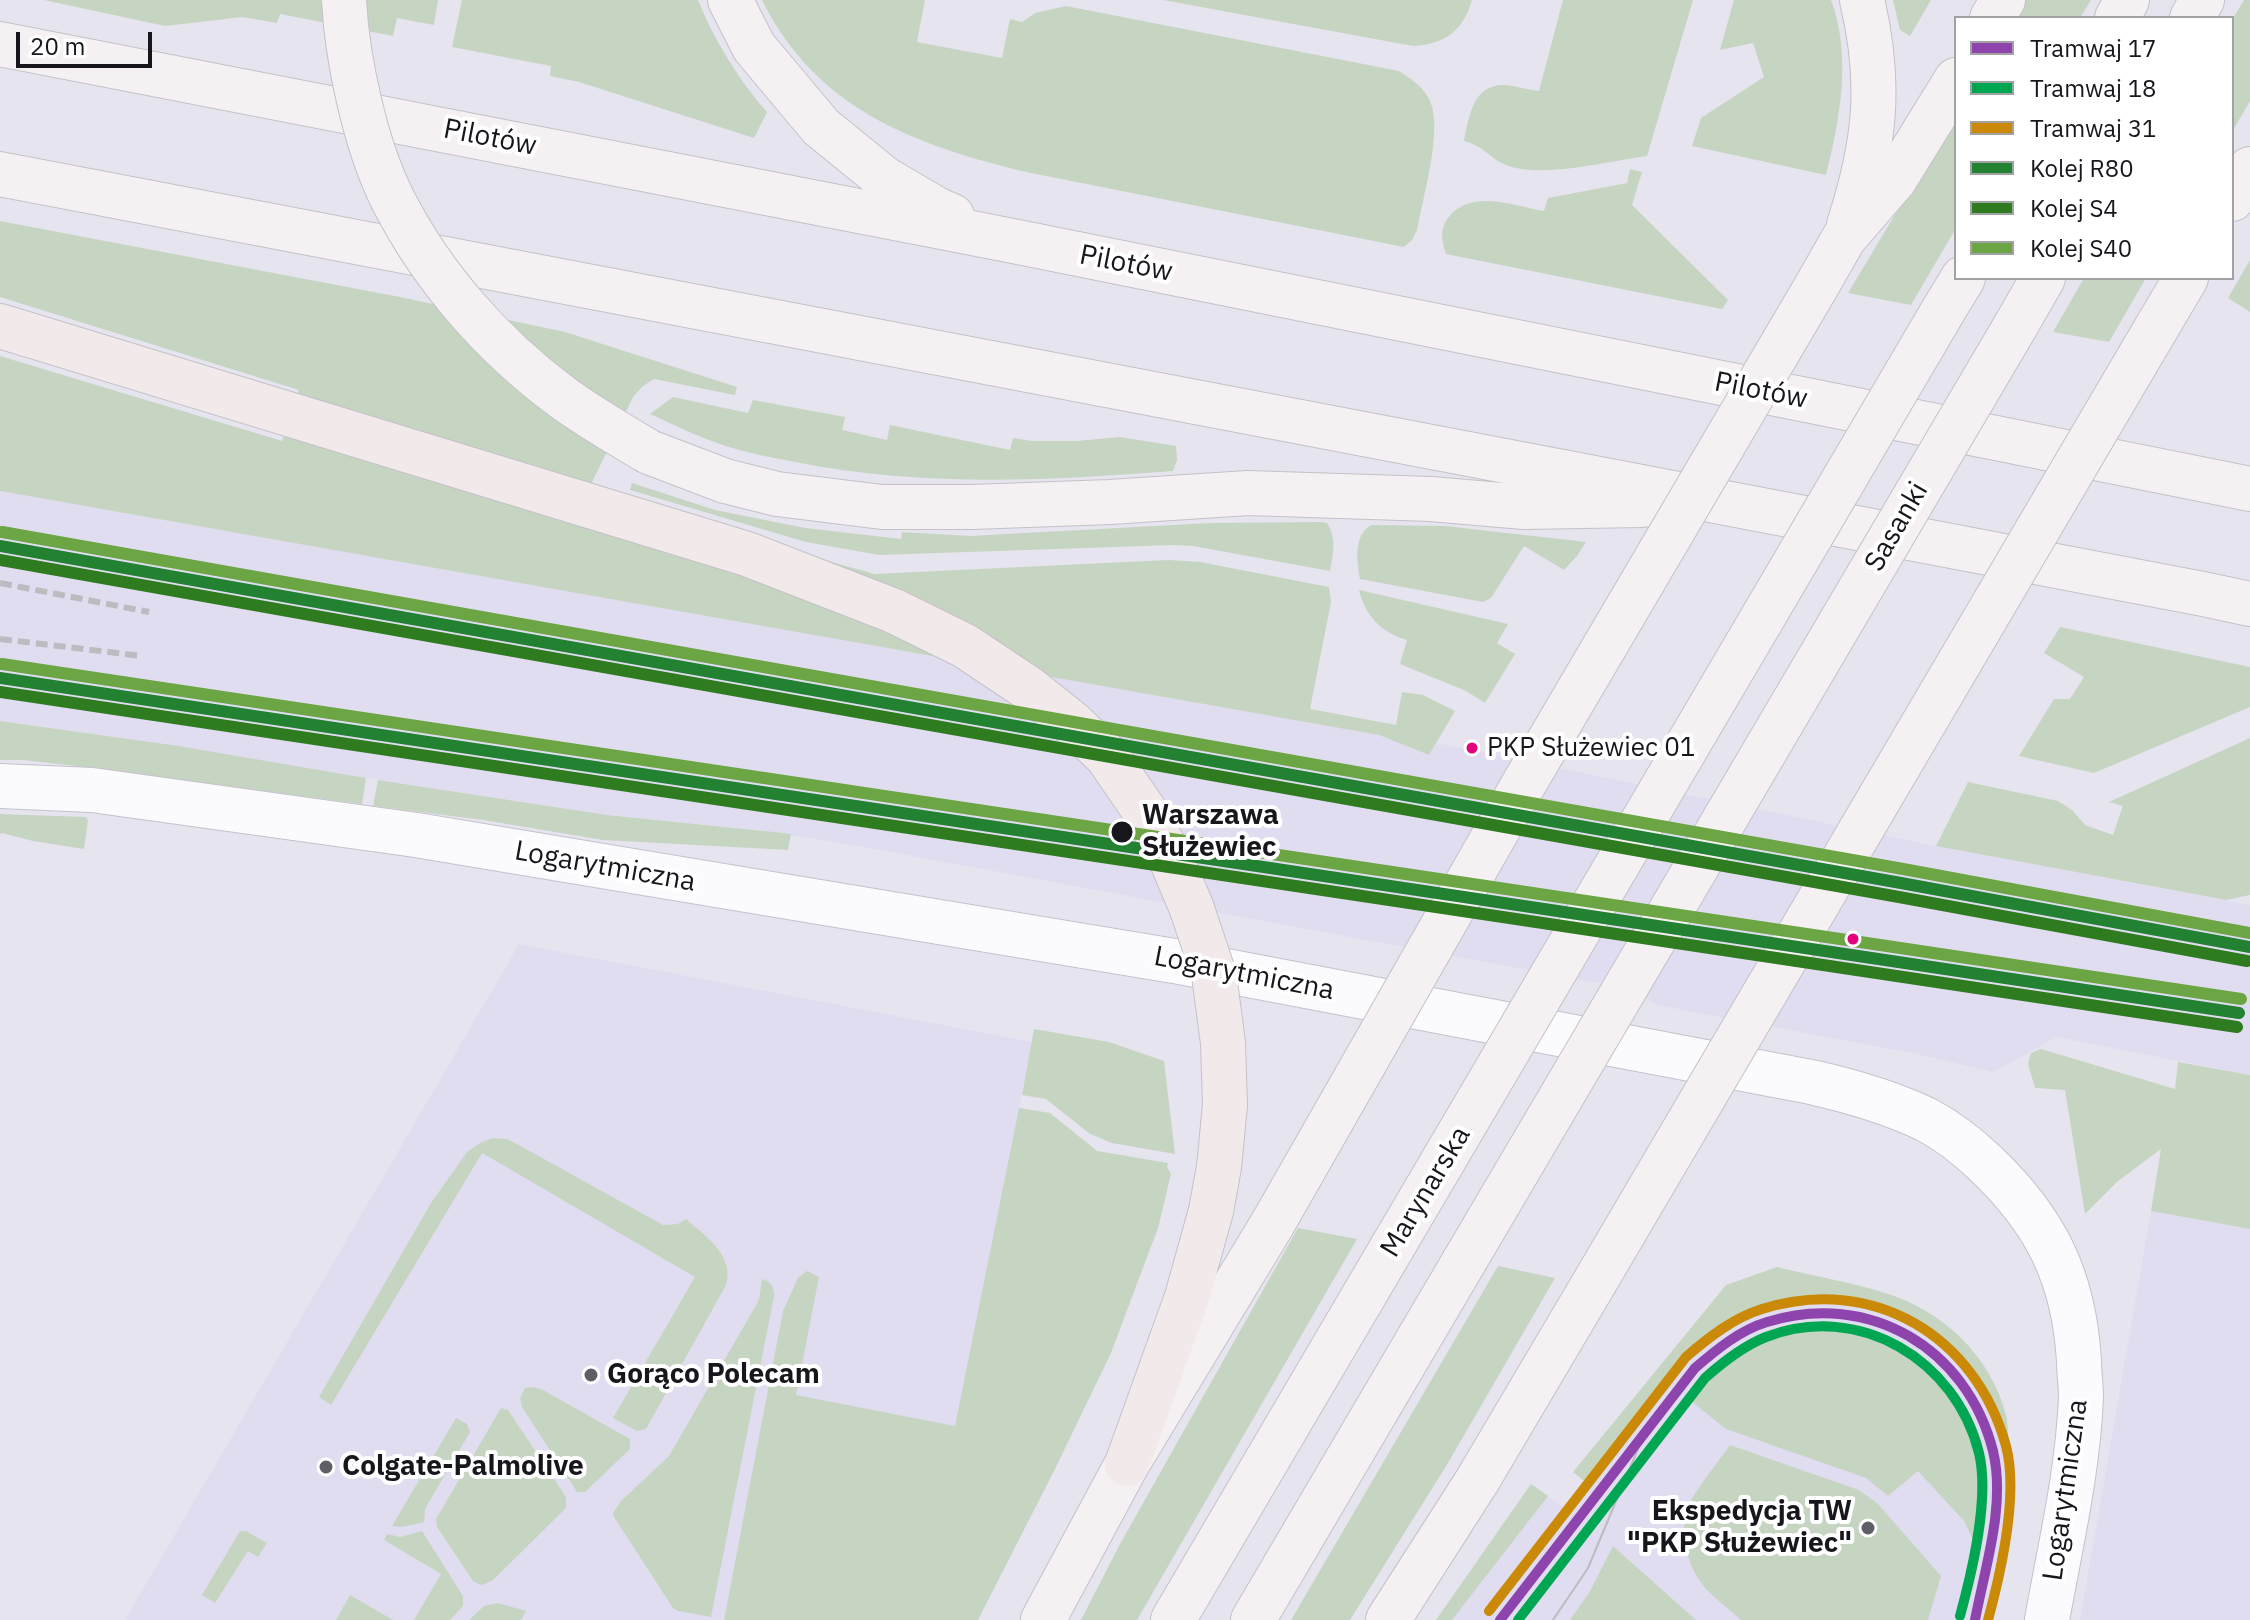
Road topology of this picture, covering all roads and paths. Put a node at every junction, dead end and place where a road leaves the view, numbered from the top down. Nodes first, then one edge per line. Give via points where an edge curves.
1 (344, 0) edge
2 (730, 0) edge
3 (1862, 0) edge
4 (0, 44) edge
5 (1954, 83) edge
6 (2250, 169) edge
7 (0, 174) edge
8 (2234, 196) edge
9 (1844, 238) junction
10 (1013, 241) junction
11 (2042, 280) edge
12 (2185, 280) edge
13 (1953, 294) edge
14 (0, 326) edge
15 (2250, 489) edge
16 (1732, 504) junction
17 (2250, 604) edge
18 (0, 786) edge
19 (1127, 1464) junction
20 (1043, 1620) edge
21 (1173, 1620) edge
22 (1253, 1620) edge
23 (1388, 1620) edge
24 (2047, 1620) edge

1 - 16 main road, bridge via 354,77 372,146 392,199 452,291 485,329 561,396 649,452 725,481 777,494 882,507 1248,493 1524,507
2 - 10 main road via 754,47 821,127 885,179 938,210
3 - 9 main road via 1872,54 1874,119
4 - 10 main road, Pilotów
5 - 9 main road via 1895,179
6 - 8 main road
7 - 16 main road
9 - 19 main road, bridge via 1273,1223
10 - 15 main road, Pilotów
11 - 22 main road, Sasanki, bridge
12 - 23 main road, bridge via 1477,1481
13 - 21 main road, Marynarska, bridge
14 - 19 highway, bridge via 747,554 894,611 965,646 1028,688 1107,756 1144,810 1192,909 1214,975 1225,1105 1211,1211 1187,1297
16 - 17 main road
18 - 24 street, Logarytmiczna via 92,790 416,835 1159,958 1811,1082 1863,1094 1917,1116 1971,1150 2001,1178 2045,1234 2064,1274 2077,1329 2081,1396
19 - 20 main road

